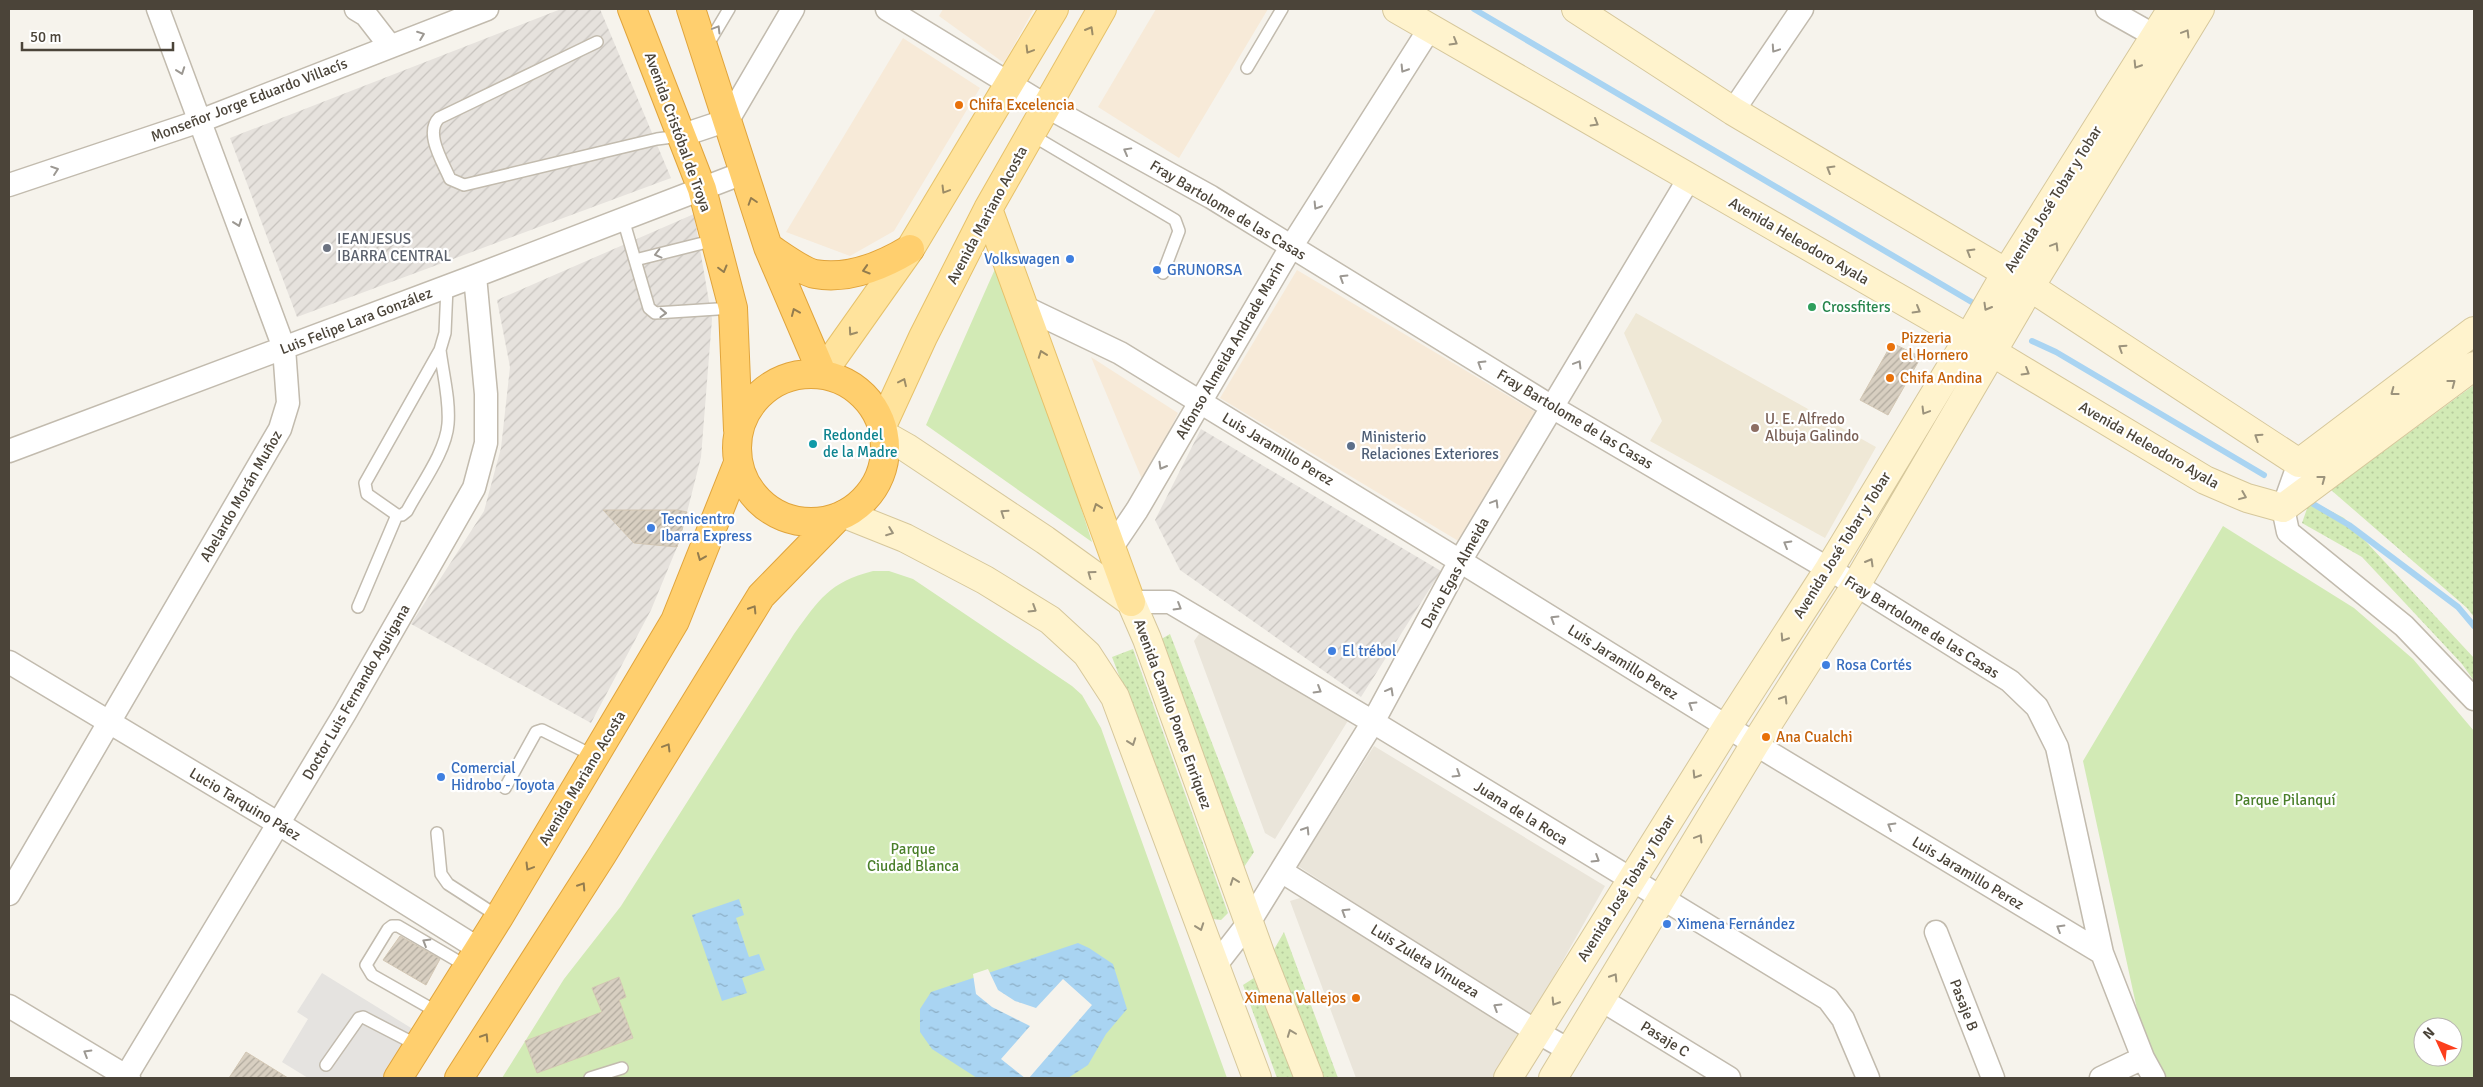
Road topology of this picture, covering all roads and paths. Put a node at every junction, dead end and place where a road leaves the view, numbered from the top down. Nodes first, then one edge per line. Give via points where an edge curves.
1 (158, 9) edge
2 (356, 9) edge
3 (487, 9) edge
4 (632, 9) edge
5 (691, 9) edge
6 (729, 9) edge
7 (793, 9) edge
8 (887, 9) edge
9 (1054, 9) edge
10 (1102, 9) edge
11 (1282, 9) edge
12 (1397, 9) edge
13 (1576, 9) edge
14 (1802, 9) edge
15 (2107, 9) edge
16 (2172, 9) edge
17 (2200, 9) edge
18 (1430, 28) junction
19 (2155, 36) junction
20 (597, 42) dead end
21 (390, 46) junction
22 (704, 50) junction
23 (1247, 68) dead end
24 (1008, 84) junction
25 (1046, 106) junction
26 (1733, 112) junction
27 (728, 120) junction
28 (200, 121) junction
29 (1030, 134) junction
30 (680, 136) junction
31 (743, 173) junction
32 (1690, 177) junction
33 (9, 185) edge
34 (702, 189) junction
35 (988, 209) junction
36 (623, 219) junction
37 (715, 240) junction
38 (768, 247) junction
39 (1291, 247) junction
40 (910, 249) junction
41 (635, 260) junction
42 (1163, 273) dead end
43 (2006, 273) junction
44 (475, 276) junction
45 (447, 287) junction
46 (2030, 288) junction
47 (1024, 307) junction
48 (733, 308) junction
49 (2474, 331) edge
50 (1968, 339) junction
51 (284, 348) junction
52 (440, 350) junction
53 (1992, 352) junction
54 (2474, 366) edge
55 (822, 373) junction
56 (1200, 402) junction
57 (1552, 407) junction
58 (883, 431) junction
59 (738, 436) junction
60 (9, 451) edge
61 (738, 463) junction
62 (2299, 464) junction
63 (2283, 508) junction
64 (397, 515) junction
65 (841, 516) junction
66 (1112, 547) junction
67 (1460, 561) junction
68 (1829, 569) junction
69 (1856, 585) junction
70 (1131, 602) junction
71 (358, 607) dead end
72 (9, 662) edge
73 (2474, 699) edge
74 (1373, 722) junction
75 (110, 723) junction
76 (1726, 727) junction
77 (1755, 744) junction
78 (596, 757) junction
79 (505, 788) dead end
80 (279, 824) junction
81 (437, 833) dead end
82 (1281, 872) junction
83 (1630, 881) junction
84 (9, 894) edge
85 (1663, 899) junction
86 (498, 918) junction
87 (1250, 921) junction
88 (1936, 932) dead end
89 (2102, 953) junction
90 (474, 958) junction
91 (1215, 966) junction
92 (1600, 999) junction
93 (9, 1006) edge
94 (439, 1013) junction
95 (1537, 1032) junction
96 (419, 1046) junction
97 (1570, 1050) junction
98 (2143, 1058) junction
99 (326, 1065) dead end
100 (622, 1068) dead end
101 (127, 1078) edge
102 (398, 1078) edge
103 (459, 1078) edge
104 (590, 1078) edge
105 (1257, 1078) edge
106 (1309, 1078) edge
107 (1508, 1078) edge
108 (1553, 1078) edge
109 (1729, 1078) edge
110 (1868, 1078) edge
111 (1993, 1078) edge
112 (2101, 1078) edge
113 (2154, 1078) edge

1 -> 28 street, Abelardo Morán Muñoz
2 - 21 street via 366,15
21 -> 3 street, Monseñor Jorge Eduardo Villacís
4 - 30 highway, Avenida Cristóbal de Troya
5 - 22 highway
22 -> 6 lane
7 - 27 street
8 - 24 street, Fray Bartolome de las Casas
9 -> 24 main road
25 -> 10 main road, Avenida Mariano Acosta
11 - 23 lane
12 - 18 main road, Avenida Heleodoro Ayala
13 - 26 main road
14 -> 26 street
15 - 19 street
16 - 19 main road, Avenida José Tobar y Tobar
46 -> 17 main road, Avenida José Tobar y Tobar
18 -> 32 main road, Avenida Heleodoro Ayala
18 -> 39 street, Alfonso Almeida Andrade Marin
19 -> 43 main road, Avenida José Tobar y Tobar
20 - 30 lane via 439,118 432,131 450,179 464,186
21 - 28 street, Monseñor Jorge Eduardo Villacís
22 - 27 highway
24 - 25 street, Fray Bartolome de las Casas
24 -> 40 main road
25 - 29 main road, Avenida Mariano Acosta
39 -> 25 street, Fray Bartolome de las Casas via 1211,197
43 -> 26 main road
27 - 30 street
27 - 31 highway
33 -> 28 street, Monseñor Jorge Eduardo Villacís
28 -> 51 street, Abelardo Morán Muñoz
29 - 35 main road, Avenida Mariano Acosta
29 - 42 lane via 1175,220 1180,231
30 - 34 highway, Avenida Cristóbal de Troya
31 - 34 street, Luis Felipe Lara González
38 -> 31 highway
32 -> 50 main road, Avenida Heleodoro Ayala
57 -> 32 street, Dario Egas Almeida
34 - 36 street, Luis Felipe Lara González
34 - 37 highway, Avenida Cristóbal de Troya
35 - 47 main road
58 -> 35 main road, Avenida Mariano Acosta via 923,337
36 - 41 lane
36 - 44 street, Luis Felipe Lara González
37 -> 41 lane
37 -> 48 highway, Avenida Cristóbal de Troya
40 -> 38 highway via 886,264 854,273 813,274
55 -> 38 highway
39 - 56 street, Alfonso Almeida Andrade Marin
57 -> 39 street, Fray Bartolome de las Casas
40 -> 55 main road
41 -> 48 lane via 649,308 655,313
43 - 46 main road
43 -> 50 main road, Avenida José Tobar y Tobar
44 - 45 street, Luis Felipe Lara González
44 - 80 street, Doctor Luis Fernando Aguigana via 486,394 486,443 474,488
45 - 51 street, Luis Felipe Lara González
45 - 52 lane via 445,333
46 - 53 main road, Avenida José Tobar y Tobar
62 -> 46 main road
47 - 56 street, Luis Jaramillo Perez via 1120,354
66 -> 47 main road
48 - 59 highway, Avenida Cristóbal de Troya
49 -> 62 main road
50 - 53 main road, Avenida Heleodoro Ayala
50 -> 68 main road, Avenida José Tobar y Tobar
51 - 60 street, Luis Felipe Lara González
51 - 75 street, Abelardo Morán Muñoz via 288,403 280,429
52 - 64 lane via 448,424 443,444 406,511
52 - 64 lane via 364,483 367,494
53 -> 63 main road, Avenida Heleodoro Ayala via 2205,480 2247,498
69 -> 53 main road, Avenida José Tobar y Tobar
63 -> 54 main road
55 - 58 highway via 847,383 862,394 874,409
55 - 59 highway via 790,377 772,386 744,416
56 -> 66 street, Alfonso Almeida Andrade Marin
56 - 67 street, Luis Jaramillo Perez
67 -> 57 street, Dario Egas Almeida
68 -> 57 street, Fray Bartolome de las Casas
58 - 65 highway via 884,458 877,481 869,494
70 -> 58 main road, Avenida Camilo Ponce Enriquez
59 - 61 highway
61 - 65 highway via 750,490 775,514 817,522
61 -> 78 highway, Avenida Mariano Acosta via 675,621
62 - 63 street
63 - 73 street via 2288,532 2404,626
64 - 71 lane
65 -> 91 main road via 905,538 985,580 1050,620 1087,654 1115,697
103 -> 65 highway via 602,855 761,596
66 - 70 main road
74 -> 67 street, Dario Egas Almeida
76 -> 67 street, Luis Jaramillo Perez
68 - 69 street, Fray Bartolome de las Casas
68 -> 76 main road, Avenida José Tobar y Tobar
77 -> 69 main road, Avenida José Tobar y Tobar
69 - 89 street, Fray Bartolome de las Casas via 2010,681 2037,707 2057,747
70 -> 74 street, Juana de la Roca via 1170,602
87 -> 70 main road, Avenida Camilo Ponce Enriquez
72 - 75 street, Lucio Tarquino Páez
82 -> 74 street, Dario Egas Almeida
74 -> 83 street, Juana de la Roca
75 - 80 street, Lucio Tarquino Páez
75 - 84 street, Abelardo Morán Muñoz
76 - 77 street, Luis Jaramillo Perez
76 -> 83 main road, Avenida José Tobar y Tobar
85 -> 77 main road, Avenida José Tobar y Tobar
89 -> 77 street, Luis Jaramillo Perez
78 - 79 lane via 542,730 536,732
78 -> 86 highway, Avenida Mariano Acosta
80 - 90 street, Lucio Tarquino Páez
80 - 101 street, Doctor Luis Fernando Aguigana
81 - 86 lane via 441,874 448,884
82 - 87 street, Dario Egas Almeida
95 -> 82 street, Luis Zuleta Vinueza
83 - 85 street, Juana de la Roca
83 -> 95 main road, Avenida José Tobar y Tobar
92 -> 85 main road, Avenida José Tobar y Tobar
85 - 110 street, Juana de la Roca via 1828,999 1843,1019
86 - 90 highway, Avenida Mariano Acosta
87 - 91 street, Dario Egas Almeida
106 -> 87 main road, Avenida Camilo Ponce Enriquez
88 - 111 street, Pasaje B
89 - 98 street
90 - 94 highway, Avenida Mariano Acosta
90 -> 94 lane via 398,926 388,929 366,965 367,970
91 - 105 main road
92 - 97 main road, Avenida José Tobar y Tobar
92 - 109 street, Pasaje C
101 -> 93 street
94 - 96 highway, Avenida Mariano Acosta
95 - 97 street, Luis Zuleta Vinueza
95 - 107 main road, Avenida José Tobar y Tobar
96 - 99 lane via 362,1017 358,1018
96 - 102 highway, Avenida Mariano Acosta
97 - 108 main road, Avenida José Tobar y Tobar
98 - 112 street
98 - 113 street
100 - 104 lane

